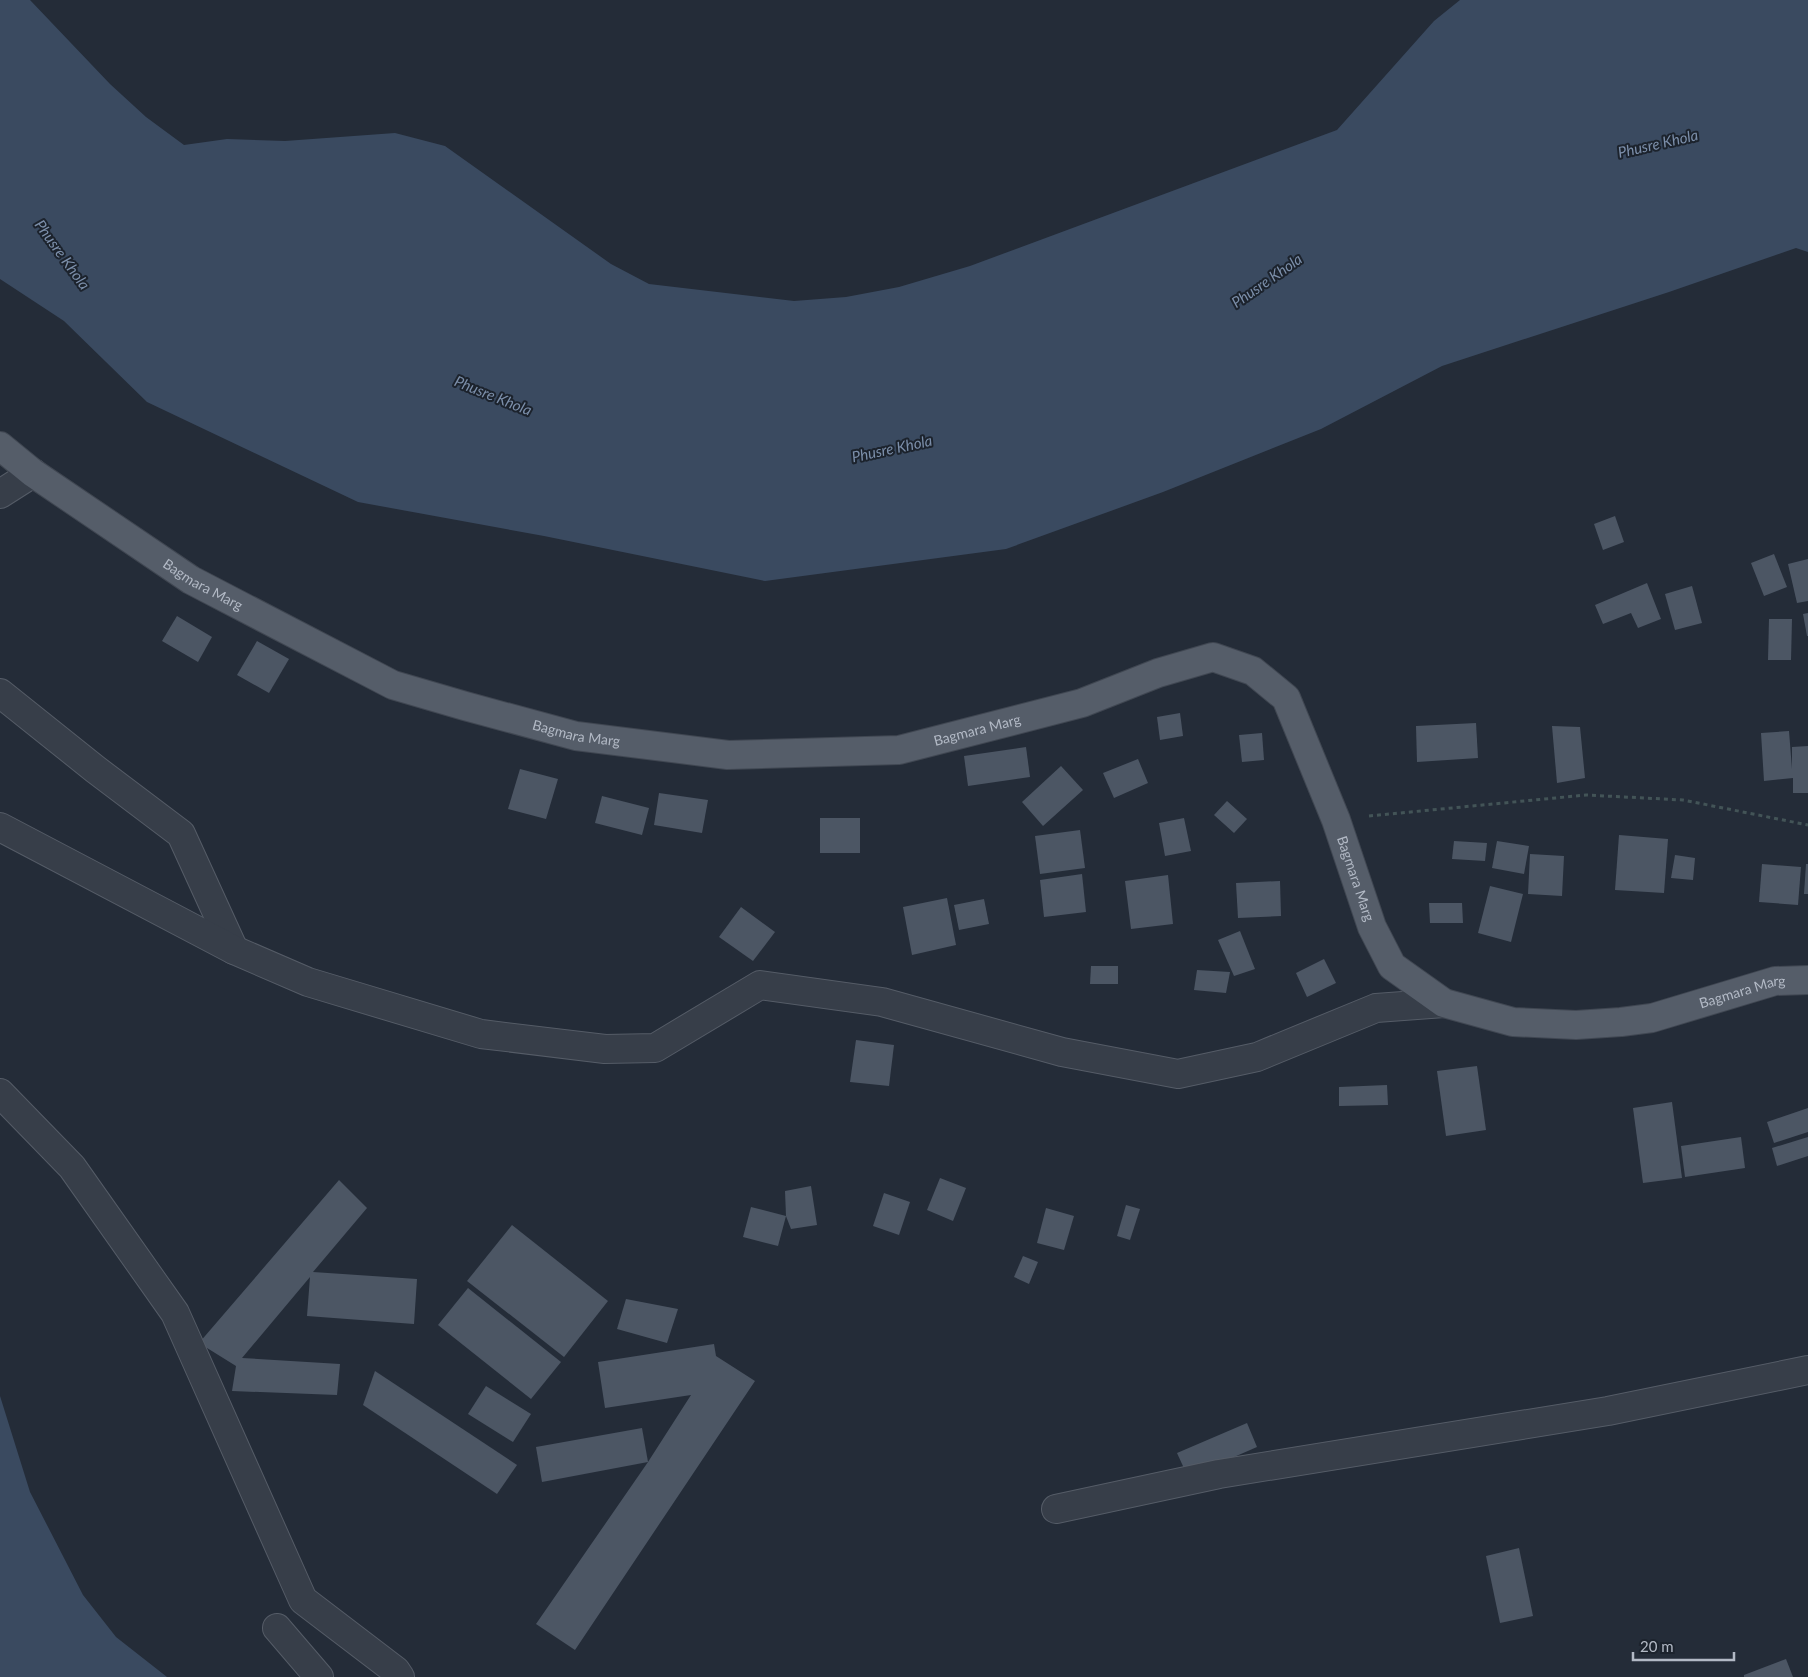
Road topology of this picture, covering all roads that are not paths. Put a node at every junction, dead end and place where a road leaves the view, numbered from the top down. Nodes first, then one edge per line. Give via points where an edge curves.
1 (0, 446) edge
2 (33, 473) junction
3 (0, 494) edge
4 (0, 694) edge
5 (0, 827) edge
6 (234, 950) junction
7 (1808, 980) edge
8 (1444, 1003) junction
9 (0, 1093) edge
10 (1808, 1370) edge
11 (1056, 1509) dead end
12 (277, 1628) dead end
13 (319, 1677) edge
14 (400, 1677) edge

1 - 2 main road, Bagmara Marg
2 - 3 street
2 - 8 main road, Bagmara Marg via 191,580 393,685 576,736 728,755 899,750 1082,703 1158,673 1214,657 1253,671 1286,698 1336,820 1372,927 1392,966
4 - 6 street via 181,834
5 - 6 street
6 - 8 street via 308,982 481,1034 605,1050 655,1048 760,985 882,1002 1062,1052 1178,1074 1257,1057 1376,1008
7 - 8 main road, Bagmara Marg via 1775,981 1652,1018 1576,1025 1513,1022
9 - 14 street via 72,1167 175,1313 303,1600
10 - 11 street via 1608,1411 1219,1474
12 - 13 street

